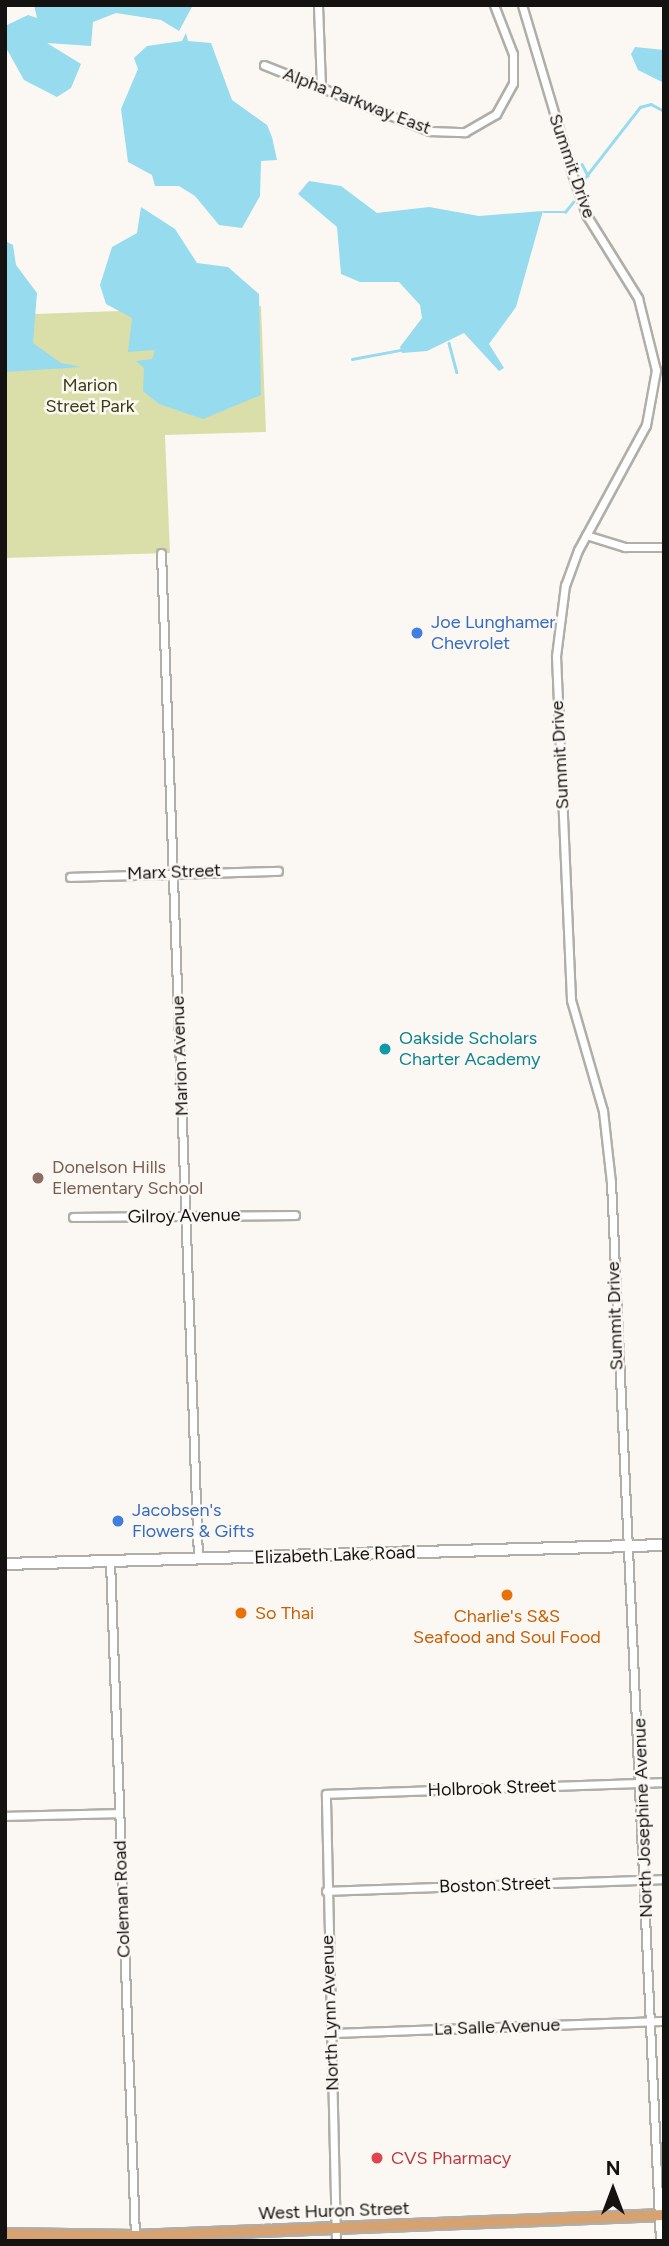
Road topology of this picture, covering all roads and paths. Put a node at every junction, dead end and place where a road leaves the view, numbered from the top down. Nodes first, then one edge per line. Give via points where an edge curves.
1 (318, 5) edge
2 (494, 5) edge
3 (522, 5) edge
4 (264, 65) dead end
5 (321, 87) junction
6 (586, 535) junction
7 (664, 547) edge
8 (161, 554) dead end
9 (278, 870) dead end
10 (174, 872) junction
11 (70, 877) dead end
12 (295, 1214) dead end
13 (185, 1216) junction
14 (73, 1217) dead end
15 (664, 1545) edge
16 (631, 1546) junction
17 (198, 1558) junction
18 (110, 1561) junction
19 (5, 1564) edge
20 (664, 1782) edge
21 (641, 1784) junction
22 (322, 1799) joint
23 (118, 1813) junction
24 (5, 1816) edge
25 (664, 1879) edge
26 (646, 1880) junction
27 (326, 1891) junction
28 (664, 2021) edge
29 (650, 2022) junction
30 (330, 2033) junction
31 (661, 2215) edge
32 (335, 2228) junction
33 (5, 2234) edge
34 (135, 2236) junction
35 (336, 2241) edge
36 (660, 2241) edge

1 - 5 street
2 - 5 street, Alpha Parkway East via 512,47 514,79 500,109 474,129 434,132
3 - 6 street, Summit Drive via 587,216 638,298 654,347 646,425
4 - 5 street, Alpha Parkway East
6 - 7 street via 625,547
6 - 16 street, Summit Drive via 565,585 555,656 567,956 571,1000 608,1137 622,1490
8 - 10 street, Marion Avenue
9 - 10 street, Marx Street
10 - 11 street, Marx Street
10 - 13 street, Marion Avenue
12 - 13 street, Gilroy Avenue
13 - 14 street, Gilroy Avenue
13 - 17 street, Marion Avenue
15 - 16 main road, Elizabeth Lake Road
16 - 17 main road, Elizabeth Lake Road
16 - 21 street, North Josephine Avenue
17 - 18 main road, Elizabeth Lake Road
18 - 19 main road, Elizabeth Lake Road
18 - 23 street, Coleman Road
20 - 21 street, Holbrook Street
21 - 22 street, Holbrook Street via 341,1792
21 - 26 street, North Josephine Avenue
22 - 27 street, North Lynn Avenue
23 - 24 street
23 - 34 street, Coleman Road
25 - 26 street, Boston Street
26 - 27 street, Boston Street
26 - 29 street, North Josephine Avenue
27 - 30 street, North Lynn Avenue
28 - 29 street, La Salle Avenue
29 - 30 street, La Salle Avenue
29 - 31 street, North Josephine Avenue
30 - 32 street, North Lynn Avenue
31 - 32 highway, West Huron Street
31 - 36 street, North Josephine Avenue
32 - 34 highway, West Huron Street
32 - 35 street, North Lynn Avenue
33 - 34 highway, West Huron Street

